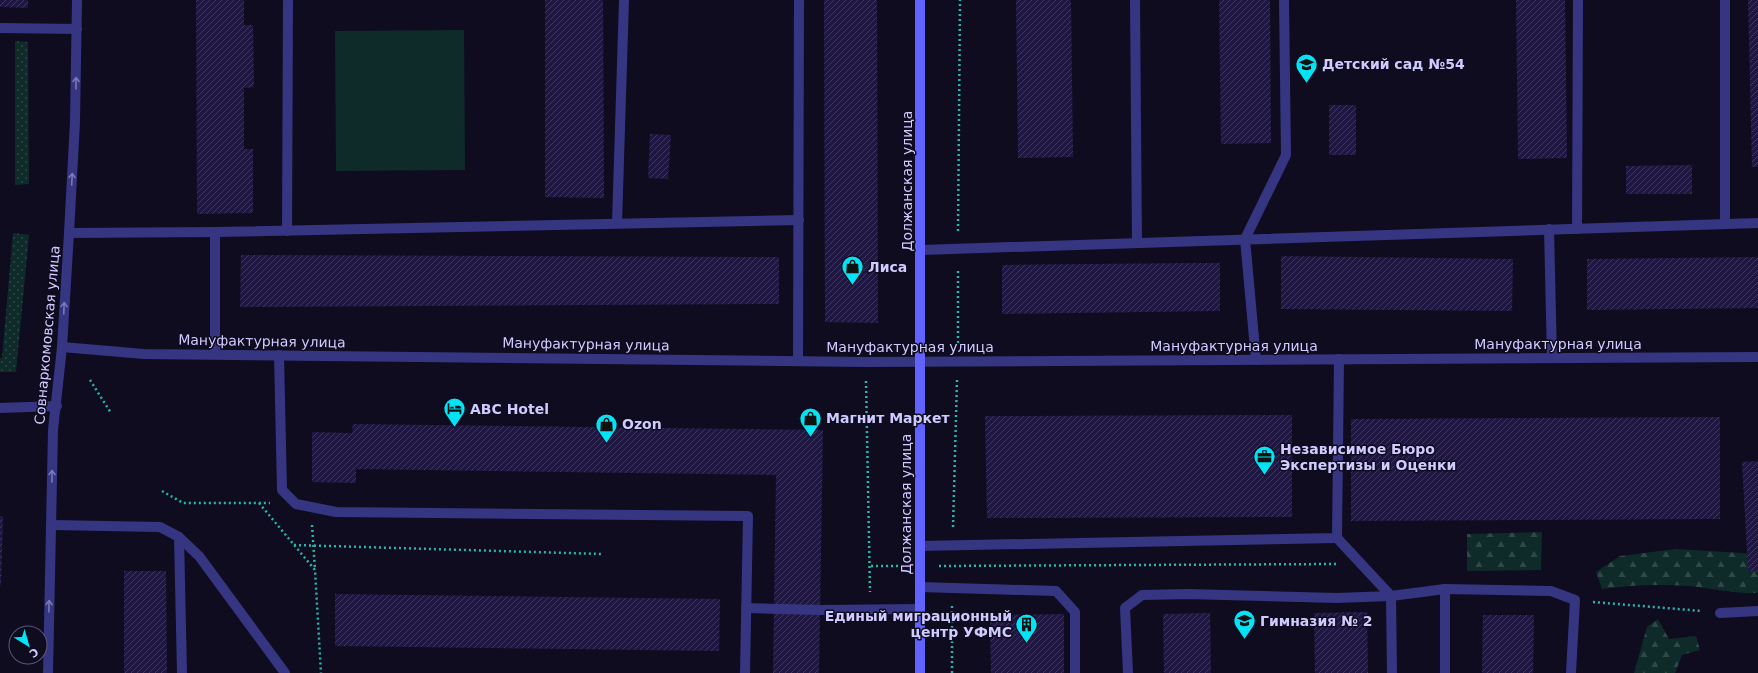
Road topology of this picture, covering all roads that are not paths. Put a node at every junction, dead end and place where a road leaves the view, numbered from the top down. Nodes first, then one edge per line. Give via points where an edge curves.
1 (78, 0) edge
2 (288, 0) edge
3 (624, 0) edge
4 (799, 0) edge
5 (920, 0) edge
6 (1135, 0) edge
7 (1284, 0) edge
8 (1578, 0) edge
9 (1724, 0) edge
10 (0, 28) edge
11 (77, 29) junction
12 (799, 220) junction
13 (1758, 223) edge
14 (617, 224) junction
15 (1725, 224) junction
16 (1549, 229) junction
17 (1577, 229) junction
18 (287, 231) junction
19 (215, 232) junction
20 (69, 233) junction
21 (1245, 240) junction
22 (1137, 243) junction
23 (921, 250) junction
24 (62, 347) junction
25 (215, 354) junction
26 (280, 355) junction
27 (1758, 357) edge
28 (1552, 358) junction
29 (1340, 359) junction
30 (1256, 360) junction
31 (798, 361) junction
32 (921, 362) junction
33 (57, 406) junction
34 (0, 408) edge
35 (51, 525) junction
36 (179, 537) junction
37 (1337, 538) junction
38 (920, 546) junction
39 (920, 587) junction
40 (1445, 589) junction
41 (1391, 596) junction
42 (746, 608) junction
43 (920, 609) junction
44 (1758, 611) edge
45 (1720, 613) road end
46 (283, 672) edge
47 (48, 673) edge
48 (182, 673) edge
49 (745, 673) edge
50 (920, 673) edge
51 (1076, 673) edge
52 (1128, 673) edge
53 (1392, 673) edge
54 (1445, 673) edge
55 (1571, 673) edge

1 - 11 street, Совнаркомовская улица
2 - 18 street
3 - 14 street
4 - 12 street
5 - 23 main road, Должанская улица
6 - 22 street
7 - 21 street via 1286,155
8 - 17 street
9 - 15 street
10 - 11 street
20 -> 11 street, Совнаркомовская улица
12 - 14 street
12 - 31 street
13 - 15 street
14 - 18 street
15 - 17 street
16 - 17 street
16 - 21 street
16 - 28 street
18 - 19 street
19 - 20 street
19 - 25 street
24 -> 20 street, Совнаркомовская улица
21 - 22 street
21 - 30 street
22 - 23 street
23 - 32 main road, Должанская улица
24 - 25 street, Мануфактурная улица via 144,354
24 - 33 street, Совнаркомовская улица
25 - 26 street, Мануфактурная улица
26 - 31 street, Мануфактурная улица
26 - 42 street via 282,490 296,504 336,512 748,516
27 - 28 street, Мануфактурная улица
28 - 29 street, Мануфактурная улица
29 - 30 street, Мануфактурная улица
29 - 37 street
30 - 32 street, Мануфактурная улица
31 - 32 street, Мануфактурная улица
32 - 38 main road, Должанская улица
33 - 34 street
35 -> 33 street, Совнаркомовская улица via 53,430
35 - 36 street via 160,527
47 -> 35 street, Совнаркомовская улица
36 - 46 street via 199,556
36 - 48 street
37 - 38 street
37 - 41 street
38 - 39 main road, Должанская улица
39 - 43 main road, Должанская улица
39 - 51 street via 1056,591 1075,612
40 - 41 street
40 - 54 street
40 - 55 street via 1551,591 1575,600
41 - 52 street via 1337,598 1142,595 1125,608
41 - 53 street
42 - 43 street
42 - 49 street
43 - 50 main road, Должанская улица
44 - 45 street

